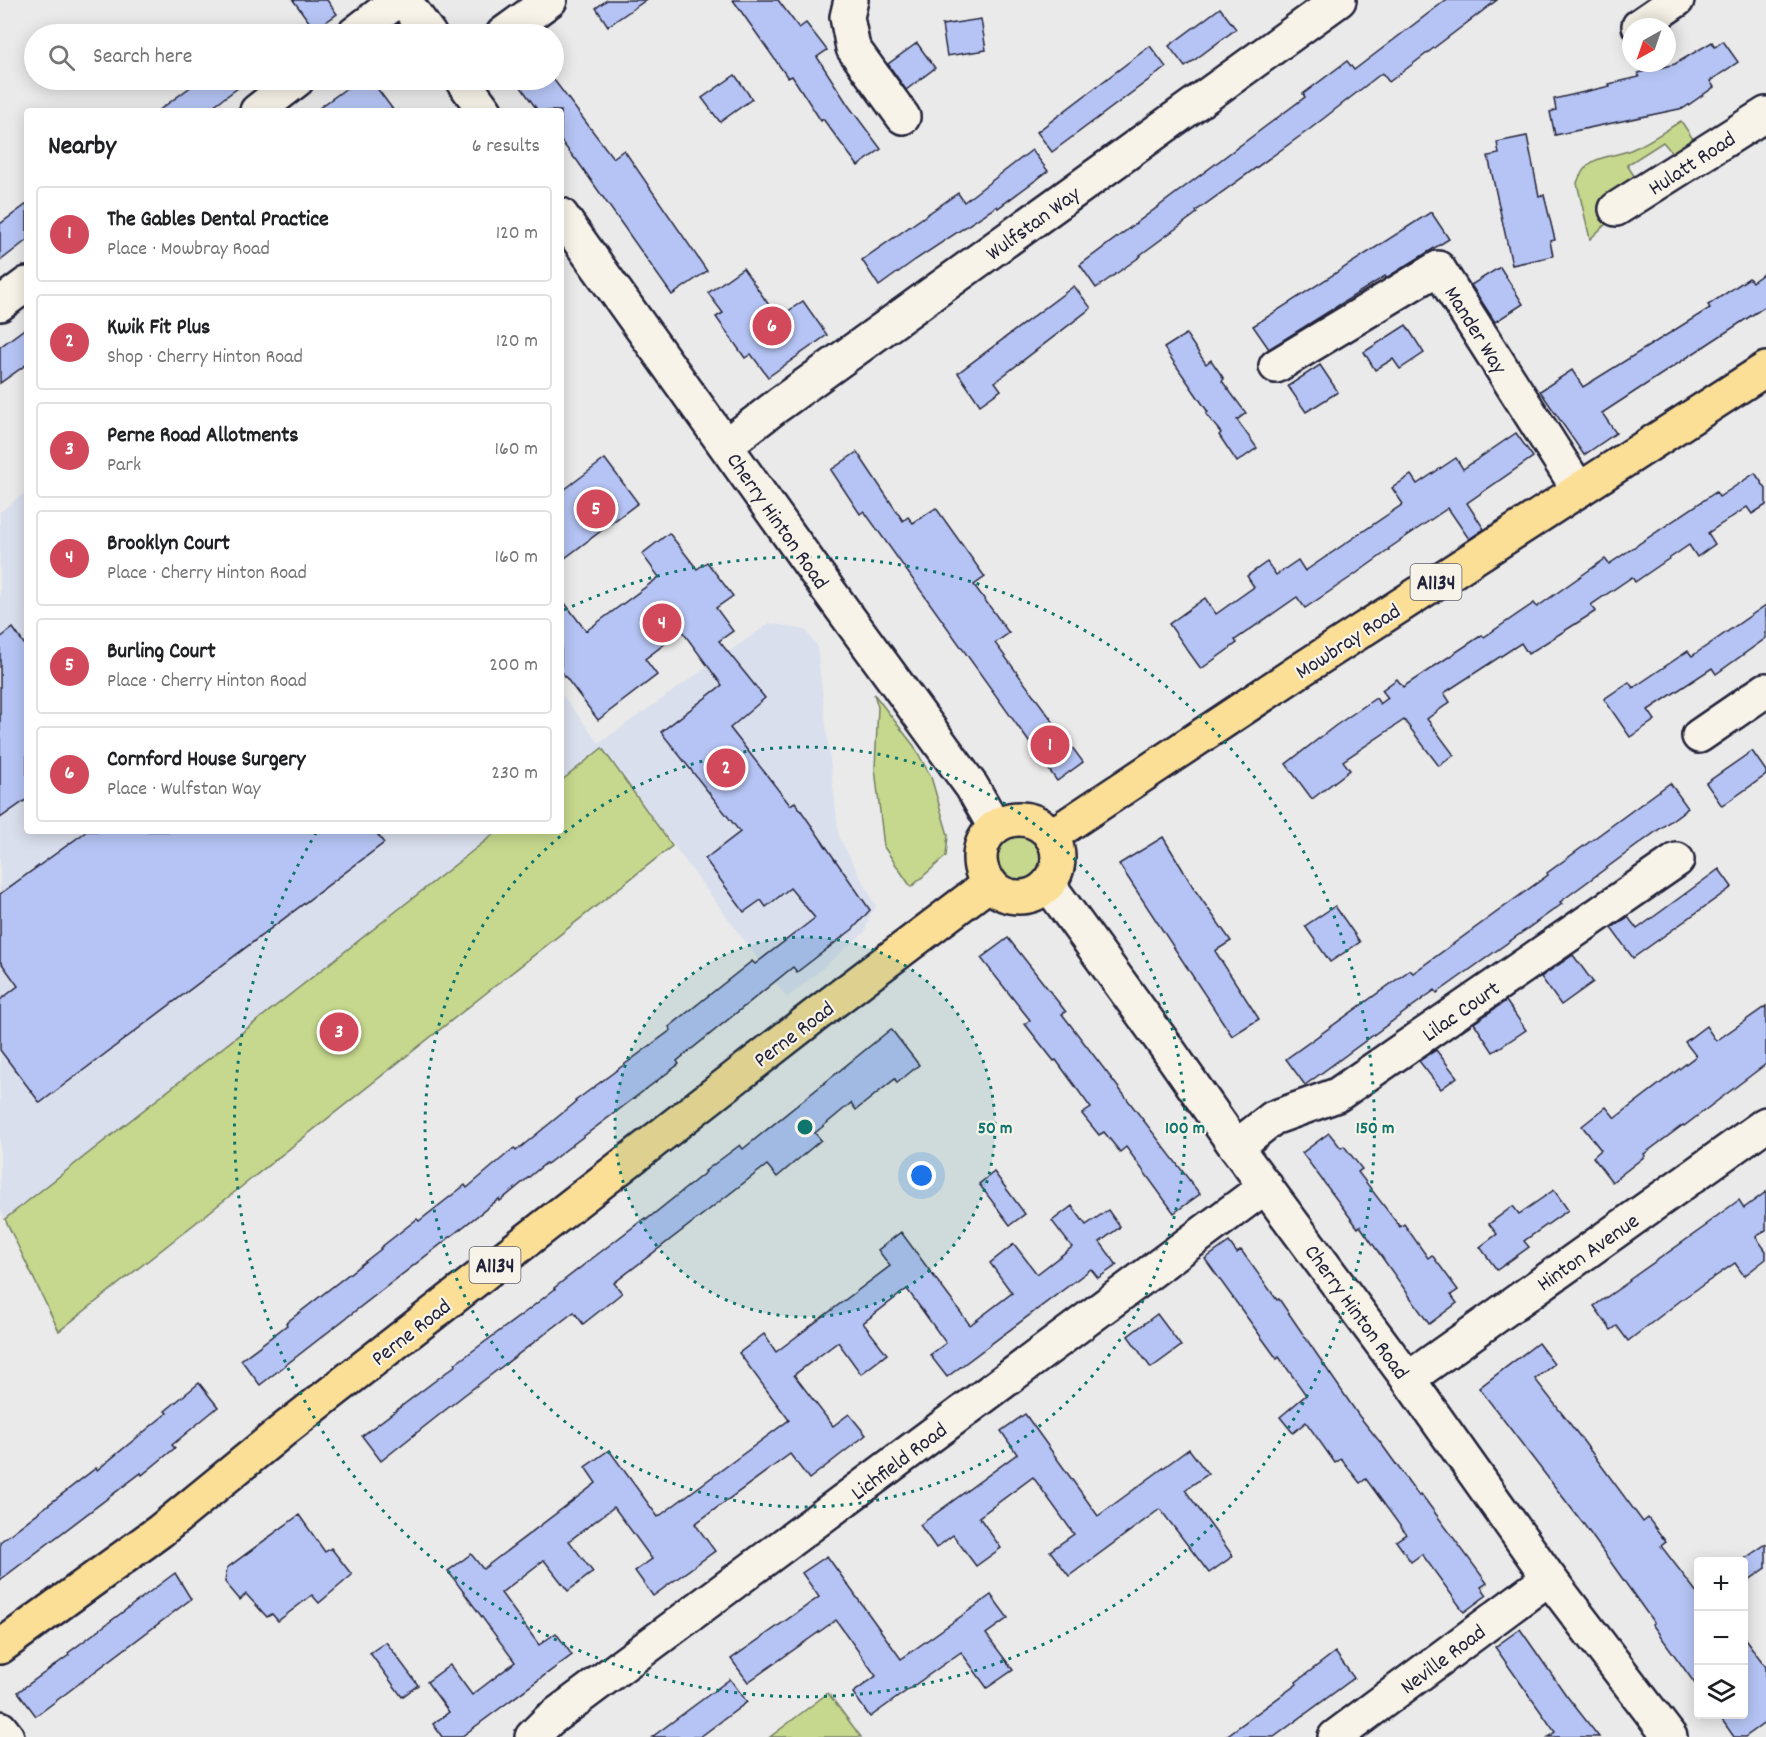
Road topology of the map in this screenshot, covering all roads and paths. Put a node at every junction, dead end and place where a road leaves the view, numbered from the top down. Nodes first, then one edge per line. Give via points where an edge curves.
1 (398, 0) edge
2 (404, 0) edge
3 (550, 0) edge
4 (851, 0) edge
5 (1339, 0) edge
6 (1677, 0) edge
7 (1651, 18) edge
8 (367, 24) edge
9 (422, 24) edge
10 (517, 24) edge
11 (284, 90) edge
12 (469, 90) edge
13 (261, 108) edge
14 (483, 108) edge
15 (1766, 114) edge
16 (903, 117) dead end
17 (1616, 209) dead end
18 (564, 219) edge
19 (24, 286) edge
20 (0, 304) edge
21 (1276, 366) dead end
22 (1766, 369) edge
23 (726, 445) junction
24 (1579, 490) junction
25 (1766, 690) edge
26 (1699, 736) dead end
27 (995, 827) junction
28 (1051, 836) junction
29 (1677, 860) dead end
30 (990, 883) junction
31 (1048, 884) junction
32 (1766, 1124) edge
33 (1236, 1148) junction
34 (1266, 1186) junction
35 (1408, 1379) junction
36 (1549, 1578) junction
37 (0, 1647) edge
38 (0, 1728) edge
39 (7, 1737) edge
40 (532, 1737) edge
41 (1335, 1737) edge
42 (1670, 1737) edge

1 - 8 street
2 - 9 street
3 - 10 street
4 - 16 street via 847,17 853,48
5 - 23 street, Wulfstan Way
6 - 7 street
11 - 13 street
12 - 14 street
15 - 17 street, Hulatt Road
18 - 23 street, Cherry Hinton Road
19 - 20 street
21 - 24 street, Mander Way via 1438,268
22 - 24 main road, Mowbray Road / A1134
23 - 27 street, Cherry Hinton Road via 972,787
24 - 28 main road, Mowbray Road / A1134
25 - 26 street
27 - 28 main road via 1019,819 1043,826
27 - 30 main road via 982,846 980,859
28 - 31 main road via 1058,860
29 - 33 street, Lilac Court via 1337,1095 1273,1118
30 - 31 main road via 998,891 1024,897
30 - 37 main road, Perne Road / A1134 via 286,1428 160,1531
31 - 33 street, Cherry Hinton Road
32 - 35 street, Hinton Avenue
33 - 34 street, Cherry Hinton Road
34 - 35 street, Cherry Hinton Road
34 - 40 street, Lichfield Road via 549,1720
35 - 36 street, Cherry Hinton Road
36 - 41 street, Neville Road
36 - 42 street, Cherry Hinton Road
38 - 39 street

